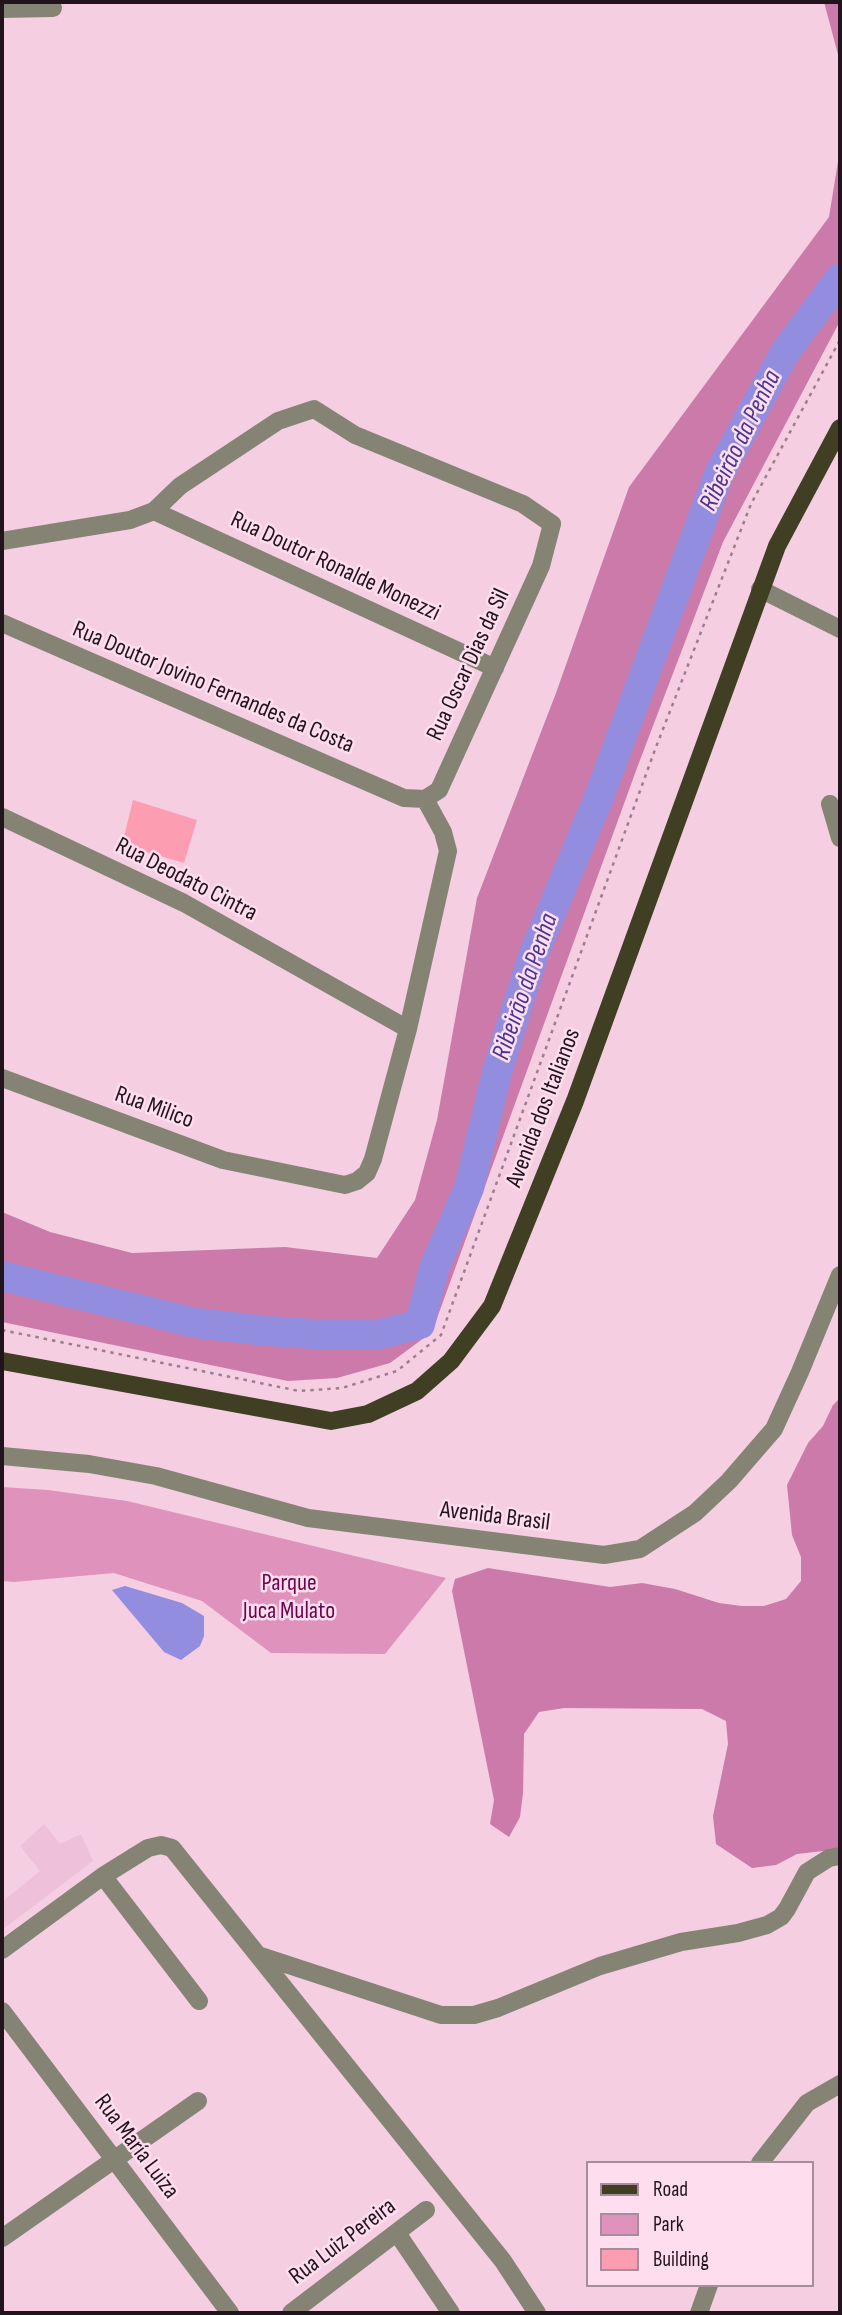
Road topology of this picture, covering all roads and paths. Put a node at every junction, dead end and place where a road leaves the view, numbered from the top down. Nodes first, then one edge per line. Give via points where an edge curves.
1 (51, 5) edge
2 (2, 9) edge
3 (840, 340) edge
4 (840, 428) edge
5 (154, 511) junction
6 (2, 541) edge
7 (760, 589) junction
8 (2, 623) edge
9 (840, 629) edge
10 (495, 668) junction
11 (425, 799) junction
12 (830, 804) dead end
13 (2, 817) edge
14 (840, 838) edge
15 (408, 1029) junction
16 (2, 1078) edge
17 (840, 1275) edge
18 (2, 1330) edge
19 (2, 1362) edge
20 (2, 1456) edge
21 (840, 1856) edge
22 (103, 1875) junction
23 (2, 1950) edge
24 (258, 1955) junction
25 (199, 2001) dead end
26 (2, 2011) edge
27 (840, 2084) edge
28 (198, 2101) dead end
29 (116, 2160) junction
30 (762, 2161) edge
31 (426, 2210) dead end
32 (397, 2233) junction
33 (2, 2238) edge
34 (230, 2313) edge
35 (290, 2313) edge
36 (451, 2313) edge
37 (537, 2313) edge

1 - 2 street
3 - 18 path via 751,504 656,747 441,1335 397,1371 342,1388 299,1391
4 - 7 main road, Avenida dos Italianos via 777,546
5 - 6 street via 130,520
5 - 10 street, Rua Doutor Ronalde Monezzi
5 - 10 street, Rua Oscar Dias da Sil via 180,486 278,421 314,409 355,435 523,504 552,524 541,566
7 - 9 street
7 - 19 main road, Avenida dos Italianos via 575,1101 492,1306 451,1362 417,1391 368,1413 331,1421
8 - 11 street, Rua Doutor Jovino Fernandes da Costa via 404,798
10 - 11 street, Rua Oscar Dias da Sil via 439,790
11 - 15 street, Rua Milico via 443,832 447,851
12 - 14 street
13 - 15 street, Rua Deodato Cintra via 184,903
15 - 16 street, Rua Milico via 373,1159 367,1173 345,1185 223,1160
17 - 20 street, Avenida Brasil via 774,1429 695,1513 640,1549 604,1555 308,1518 156,1476
21 - 24 street via 807,1872 781,1917 767,1925 681,1942 600,1966 474,2014 441,2015
22 - 23 street
22 - 24 street via 148,1848 172,1848
22 - 25 street
24 - 37 street via 503,2261
26 - 29 street, Rua María Luiza
27 - 30 street via 807,2103
28 - 29 street
29 - 33 street
29 - 34 street, Rua María Luiza
31 - 32 street, Rua Luiz Pereira
32 - 35 street, Rua Luiz Pereira
32 - 36 street

